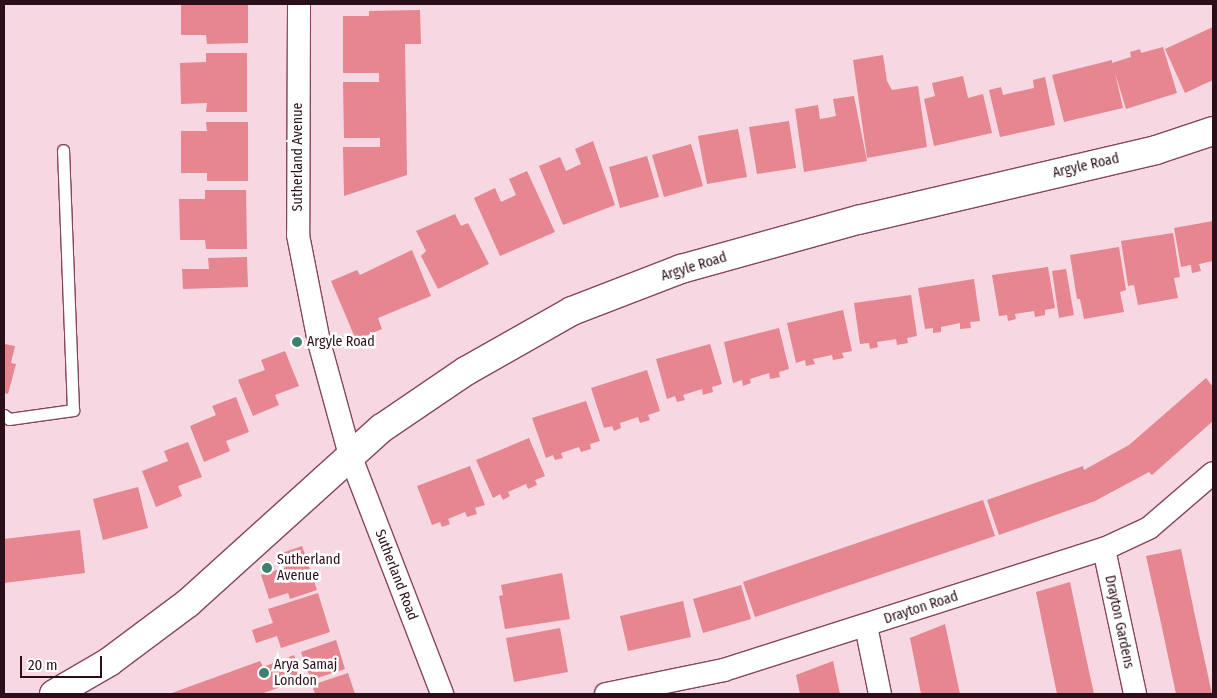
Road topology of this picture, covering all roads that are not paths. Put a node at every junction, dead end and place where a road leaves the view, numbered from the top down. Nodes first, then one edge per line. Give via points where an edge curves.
1 (299, 4) edge
2 (1213, 131) edge
3 (63, 150) dead end
4 (4, 415) edge
5 (350, 455) junction
6 (1213, 473) edge
7 (1104, 549) junction
8 (866, 626) junction
9 (54, 694) edge
10 (442, 694) edge
11 (606, 694) edge
12 (880, 694) edge
13 (1135, 694) edge

1 - 5 street, Sutherland Avenue via 298,236 319,342
2 - 5 main road, Argyle Road via 1156,150 858,220 681,269 572,311 466,371 382,428
3 - 4 lane via 72,410 9,420
5 - 9 main road, Argyle Road via 188,603 109,662
5 - 10 street, Sutherland Road
6 - 7 street, Drayton Road via 1149,528
7 - 8 street, Drayton Road
7 - 13 street, Drayton Gardens
8 - 11 street, Drayton Road via 724,670
8 - 12 street

